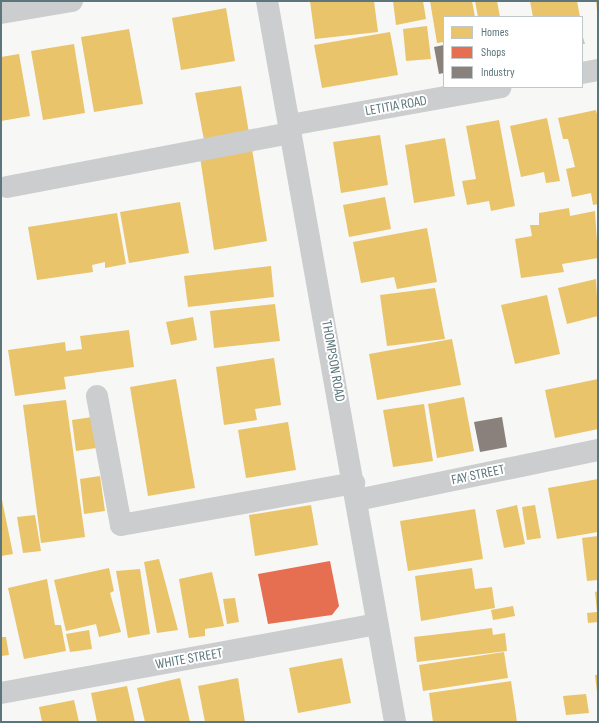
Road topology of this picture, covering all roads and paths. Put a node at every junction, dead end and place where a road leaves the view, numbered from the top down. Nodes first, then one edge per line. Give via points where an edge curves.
1 (72, 1) edge
2 (267, 1) edge
3 (1, 14) edge
4 (598, 70) edge
5 (583, 73) edge
6 (496, 88) edge
7 (291, 129) junction
8 (7, 187) dead end
9 (97, 396) dead end
10 (598, 450) edge
11 (356, 492) junction
12 (376, 624) junction
13 (1, 693) edge
14 (395, 722) edge

1 - 3 street
2 - 7 street, THOMPSON ROAD
4 - 5 street
6 - 7 street, LETITIA ROAD
7 - 8 street, LETITIA ROAD
7 - 11 street, THOMPSON ROAD
9 - 11 street, FAY STREET via 121,525
10 - 11 street, FAY STREET
11 - 12 street, THOMPSON ROAD
12 - 13 street, WHITE STREET
12 - 14 street, THOMPSON ROAD

